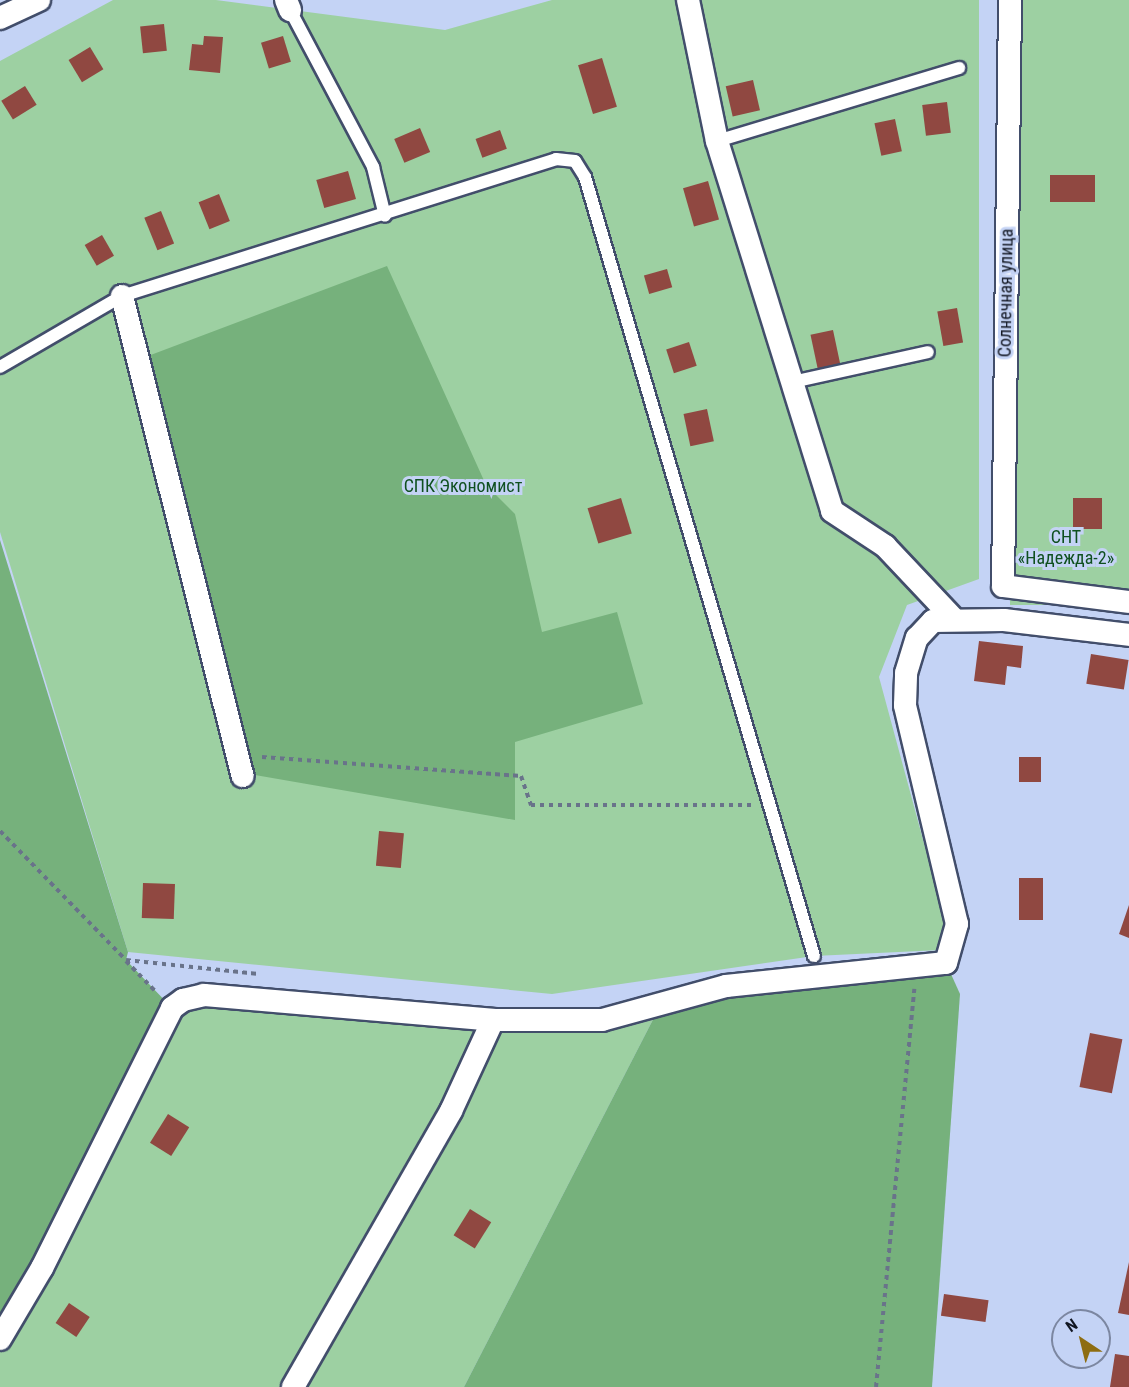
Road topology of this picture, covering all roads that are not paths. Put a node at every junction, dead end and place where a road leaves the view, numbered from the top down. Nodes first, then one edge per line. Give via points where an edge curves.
1 (39, 0) edge
2 (688, 0) edge
3 (1010, 0) edge
4 (288, 5) edge
5 (0, 18) edge
6 (958, 68) dead end
7 (717, 141) junction
8 (385, 216) junction
9 (122, 296) junction
10 (928, 352) dead end
11 (0, 368) edge
12 (792, 382) junction
13 (1129, 602) edge
14 (952, 617) junction
15 (1129, 635) edge
16 (240, 765) road end
17 (815, 965) junction
18 (493, 1020) junction
19 (0, 1339) edge
20 (293, 1387) edge

1 - 5 street
2 - 7 street
3 - 13 street, Солнечная улица via 1003,586
4 - 8 lane via 373,167
6 - 7 lane
7 - 12 street
8 - 9 lane
8 - 17 lane via 556,159 574,161 585,177
9 - 11 lane
9 - 16 street
10 - 12 lane
12 - 14 street via 832,511 885,546
14 - 15 street
14 - 17 street via 933,621 917,638 906,673 905,705 957,924 946,963 916,967
17 - 18 street via 602,1020
18 - 19 street via 204,995 172,1008 42,1268
18 - 20 street via 451,1111

